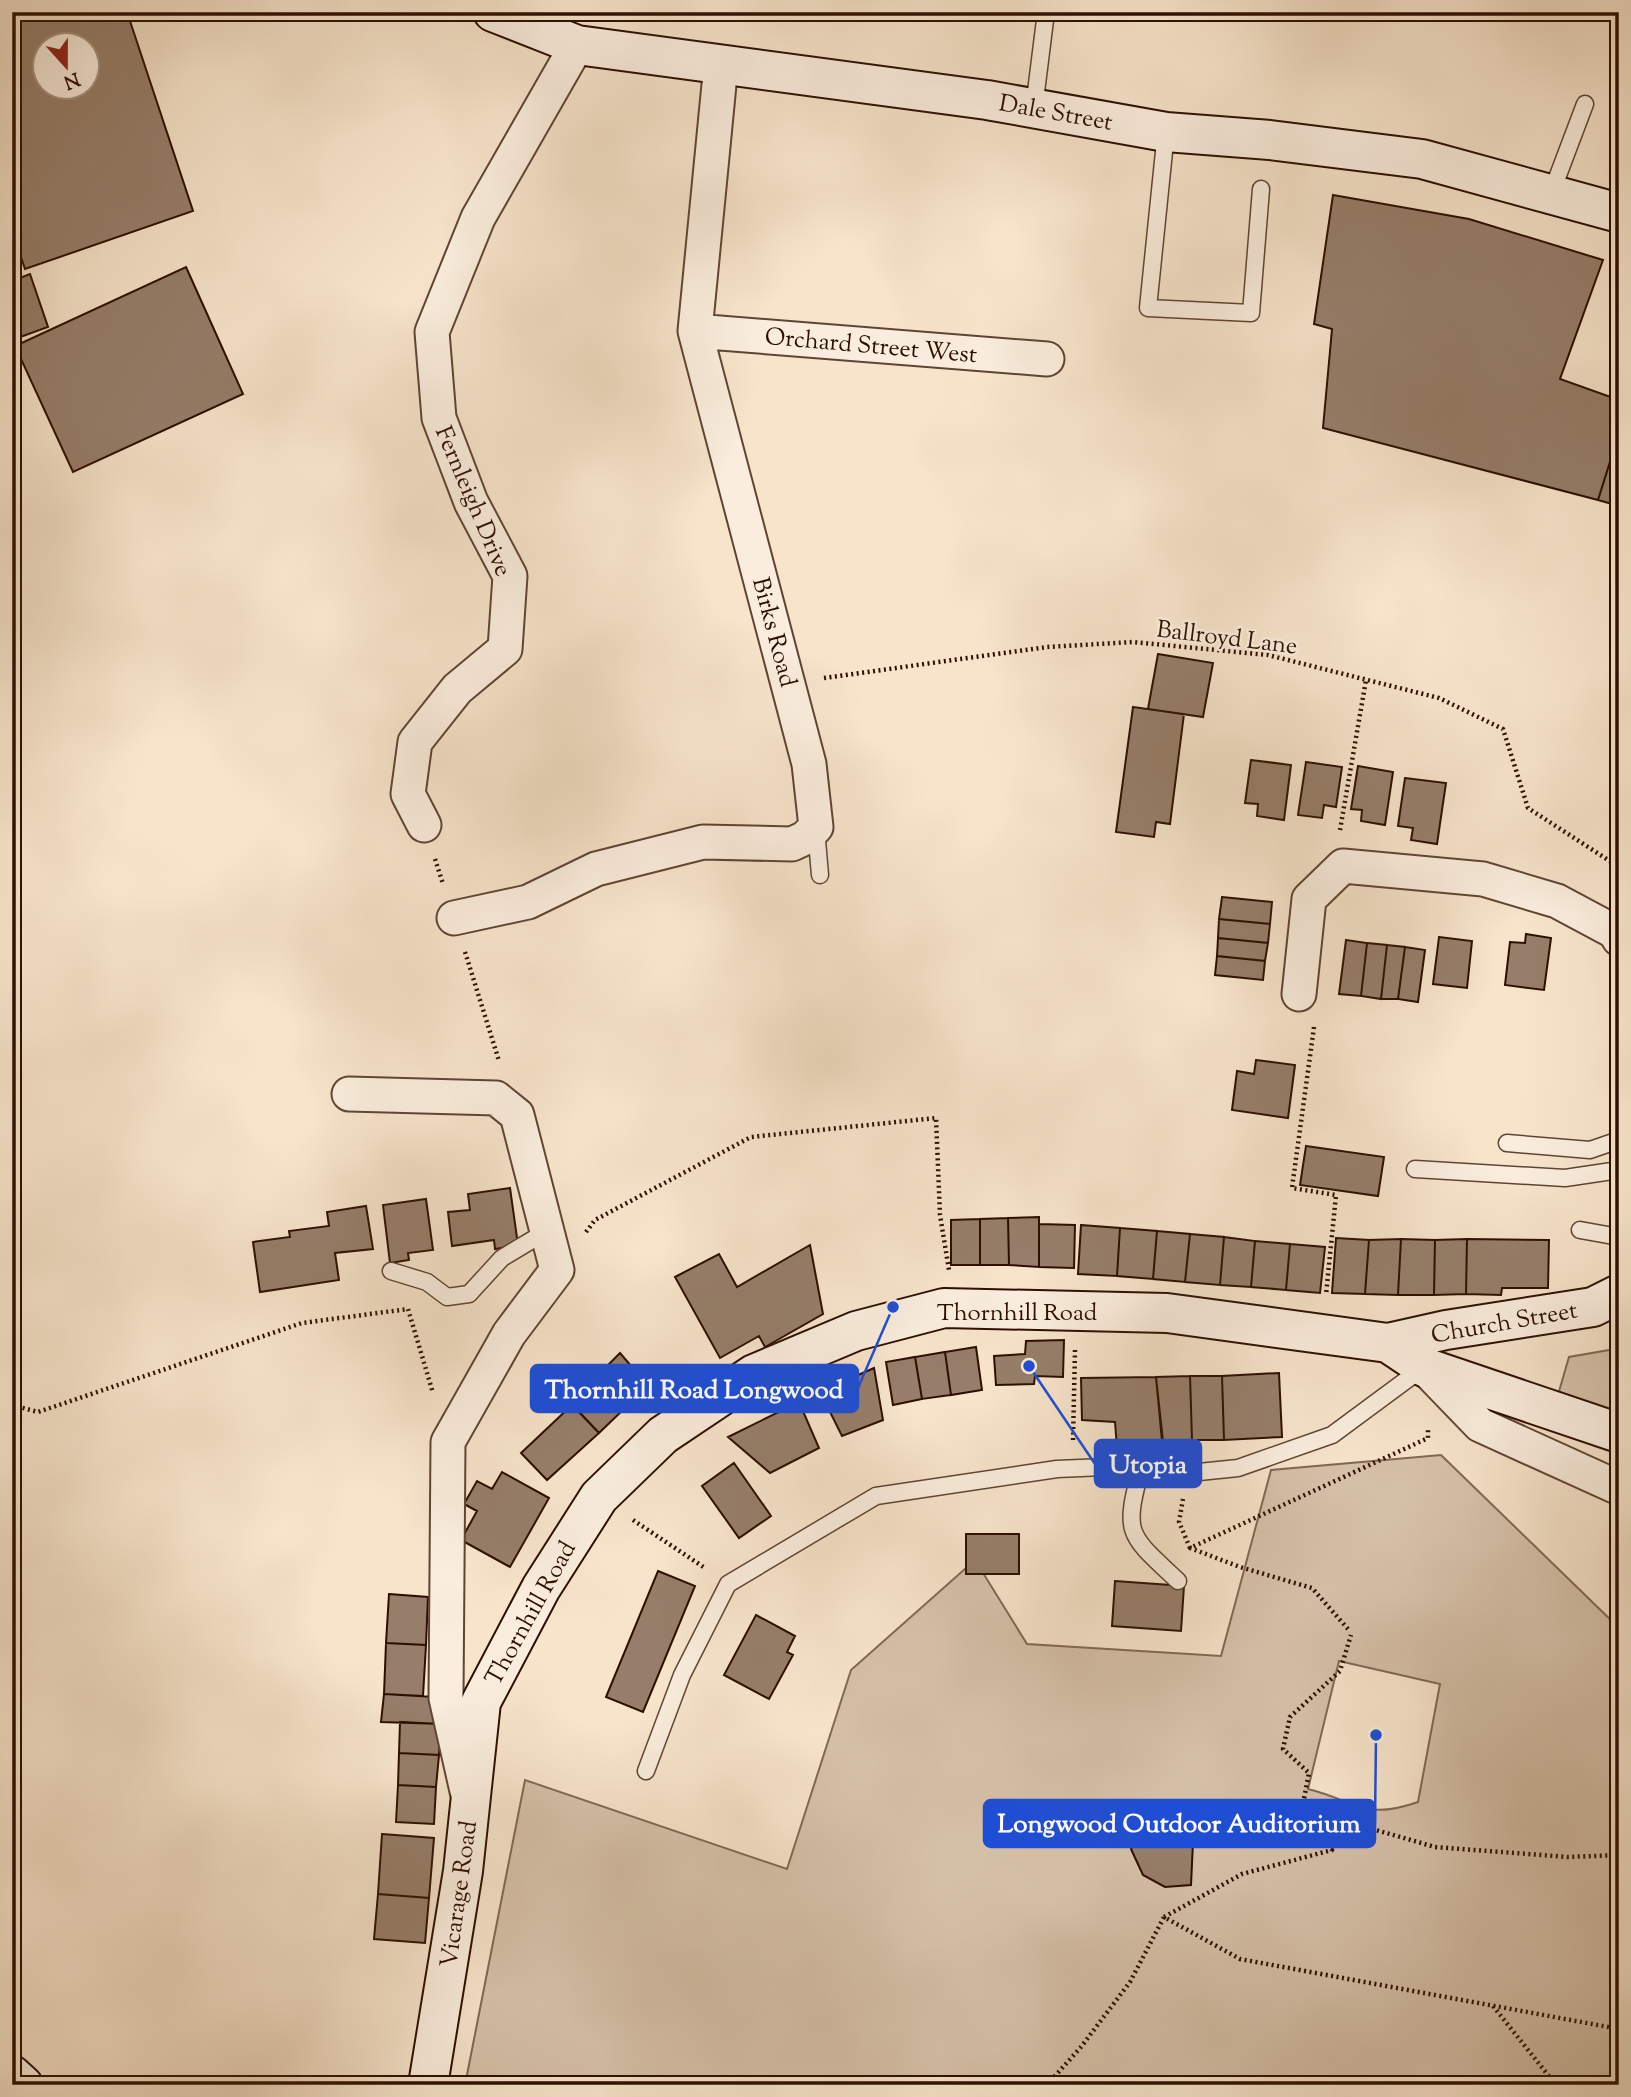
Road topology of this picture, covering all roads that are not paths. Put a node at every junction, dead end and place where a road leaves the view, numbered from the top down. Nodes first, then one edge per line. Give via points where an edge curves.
1 (493, 12) edge
2 (1045, 12) edge
3 (577, 45) junction
4 (721, 65) junction
5 (1585, 104) dead end
6 (1034, 108) junction
7 (1166, 132) junction
8 (1261, 189) dead end
9 (1550, 194) junction
10 (1619, 213) edge
11 (695, 331) junction
12 (1047, 359) dead end
13 (424, 825) road end
14 (816, 827) junction
15 (820, 875) dead end
16 (454, 918) road end
17 (1619, 939) edge
18 (1307, 1009) road end
19 (349, 1094) dead end
20 (1619, 1140) edge
21 (1507, 1143) dead end
22 (1415, 1169) dead end
23 (1619, 1170) edge
24 (1580, 1230) dead end
25 (547, 1231) junction
26 (1619, 1237) edge
27 (391, 1271) dead end
28 (1619, 1294) edge
29 (1388, 1343) junction
30 (1424, 1367) junction
31 (1619, 1433) edge
32 (1141, 1468) junction
33 (1619, 1488) edge
34 (1178, 1581) dead end
35 (481, 1702) joint
36 (646, 1771) dead end
37 (470, 1806) junction
38 (12, 2075) edge
39 (23, 2085) edge
40 (428, 2085) edge

1 - 3 street, Dale Street
2 - 6 lane
3 - 4 street, Dale Street
3 - 13 street, Fernleigh Drive via 478,218 432,332 439,418 471,502 510,576 505,649 457,689 415,742 408,794
4 - 6 street, Dale Street
4 - 11 street, Birks Road
5 - 9 lane
6 - 7 street, Dale Street
7 - 8 lane via 1148,309 1251,313
7 - 9 street, Dale Street via 1422,159
9 - 10 street, Dale Street
11 - 12 street, Orchard Street West
11 - 14 street, Birks Road via 789,683 808,764
14 - 15 lane
14 - 16 street via 792,844 703,842 596,869 528,902
17 - 18 street via 1615,932 1557,901 1483,879 1343,866 1309,899
19 - 25 street via 496,1098 517,1115
20 - 21 lane via 1590,1150
22 - 23 lane via 1565,1178
24 - 26 lane
25 - 27 lane via 502,1258 469,1294 447,1297 427,1282
25 - 37 street via 557,1270 509,1334 448,1442 446,1698
28 - 29 street, Church Street via 1593,1307
29 - 30 street, Thornhill Road
29 - 35 street, Thornhill Road via 1167,1312 944,1308 856,1331 754,1374 663,1435 599,1497 541,1588
30 - 31 street, Thornhill Road
30 - 32 lane via 1332,1435 1238,1468 1199,1472
30 - 33 street via 1479,1425
32 - 34 lane via 1129,1523 1138,1540
32 - 36 lane via 1073,1469 876,1496 729,1584 682,1675
35 - 37 street, Vicarage Road
37 - 40 street, Vicarage Road
38 - 39 street

